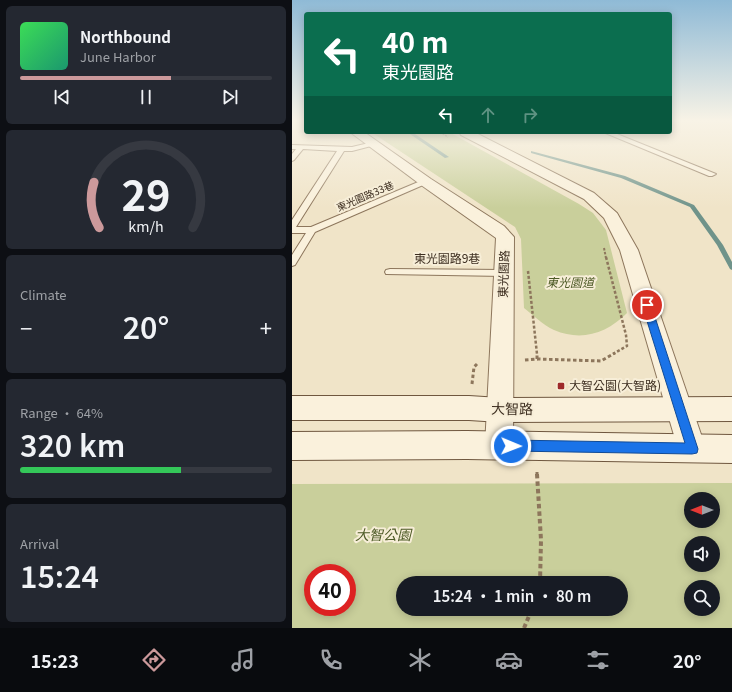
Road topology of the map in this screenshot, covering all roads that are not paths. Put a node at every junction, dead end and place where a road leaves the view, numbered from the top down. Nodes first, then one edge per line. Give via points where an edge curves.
1 (299, 149) edge
2 (341, 149) edge
3 (380, 149) edge
4 (488, 149) edge
5 (650, 149) edge
6 (292, 159) edge
7 (712, 174) dead end
8 (426, 182) junction
9 (292, 229) edge
10 (312, 230) junction
11 (292, 263) edge
12 (390, 272) dead end
13 (504, 273) junction
14 (292, 408) edge
15 (679, 408) junction
16 (732, 409) edge
17 (500, 410) junction
18 (292, 446) edge
19 (499, 446) junction
20 (692, 449) junction
21 (732, 449) edge

1 - 6 lane
2 - 9 lane
3 - 8 street, 東光園路
4 - 15 street via 589,196 611,216 629,250
5 - 7 lane
8 - 10 lane, 東光園路33巷
8 - 13 street, 東光園路 via 505,237
9 - 10 lane
10 - 11 lane
12 - 13 lane, 東光園路9巷
13 - 17 street, 東光園路
14 - 17 street, 大智路
15 - 16 street, 大智路
15 - 17 street, 大智路
15 - 20 street
17 - 19 street, 東光園路
18 - 19 street
19 - 20 street
20 - 21 street

